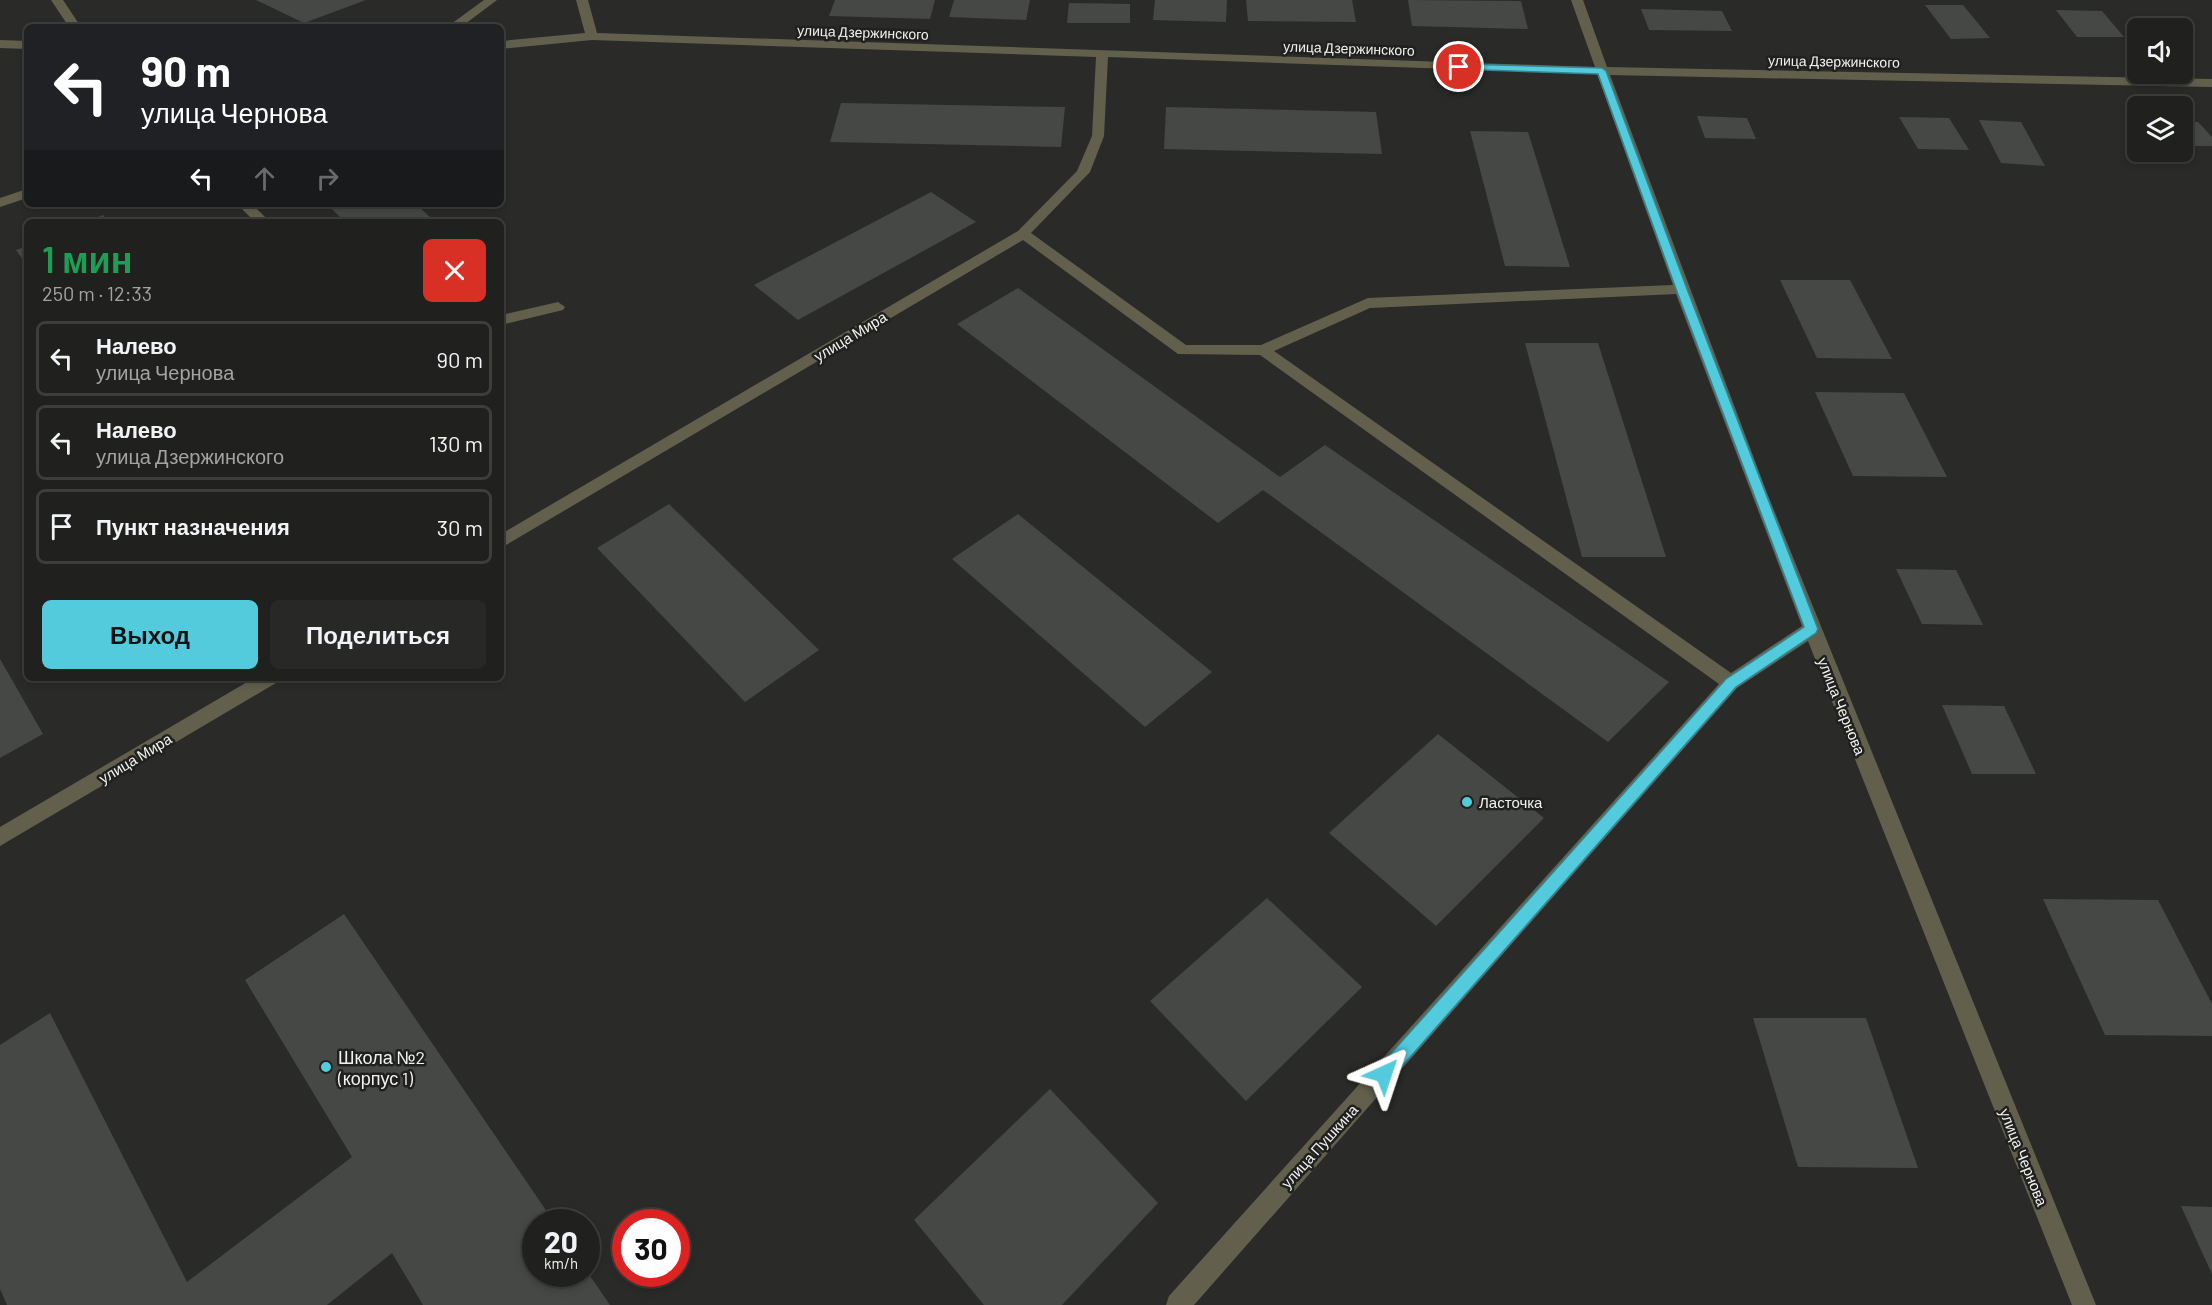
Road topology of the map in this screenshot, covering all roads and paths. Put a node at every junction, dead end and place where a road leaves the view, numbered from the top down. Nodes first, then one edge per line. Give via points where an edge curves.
1 (57, 0) edge
2 (490, 0) edge
3 (582, 0) edge
4 (1577, 0) edge
5 (73, 24) edge
6 (457, 24) edge
7 (592, 36) junction
8 (0, 44) edge
9 (24, 45) edge
10 (504, 45) edge
11 (1102, 56) junction
12 (1602, 71) junction
13 (2212, 83) edge
14 (24, 194) edge
15 (0, 203) edge
16 (247, 207) edge
17 (260, 219) edge
18 (1023, 234) junction
19 (1682, 289) junction
20 (558, 307) dead end
21 (504, 319) edge
22 (1263, 350) junction
23 (504, 540) edge
24 (1812, 629) junction
25 (265, 681) edge
26 (1731, 683) junction
27 (0, 837) edge
28 (1178, 1305) edge
29 (2084, 1305) edge

1 - 5 street
2 - 6 street
3 - 7 street
4 - 12 street, улица Чернова
7 - 10 street, улица Дзержинского
7 - 11 street, улица Дзержинского
8 - 9 street
11 - 12 street, улица Дзержинского
11 - 18 street, улица Мира via 1098,136 1083,172
12 - 13 street, улица Дзержинского
12 - 19 street, улица Чернова
14 - 15 street
16 - 17 street
18 - 22 street via 1183,350
18 - 23 street, улица Мира
19 - 22 street via 1368,303
19 - 24 street, улица Чернова
20 - 21 street
22 - 26 street
24 - 26 street, улица Пушкина
24 - 29 street, улица Чернова
25 - 27 street, улица Мира
26 - 28 street, улица Пушкина

